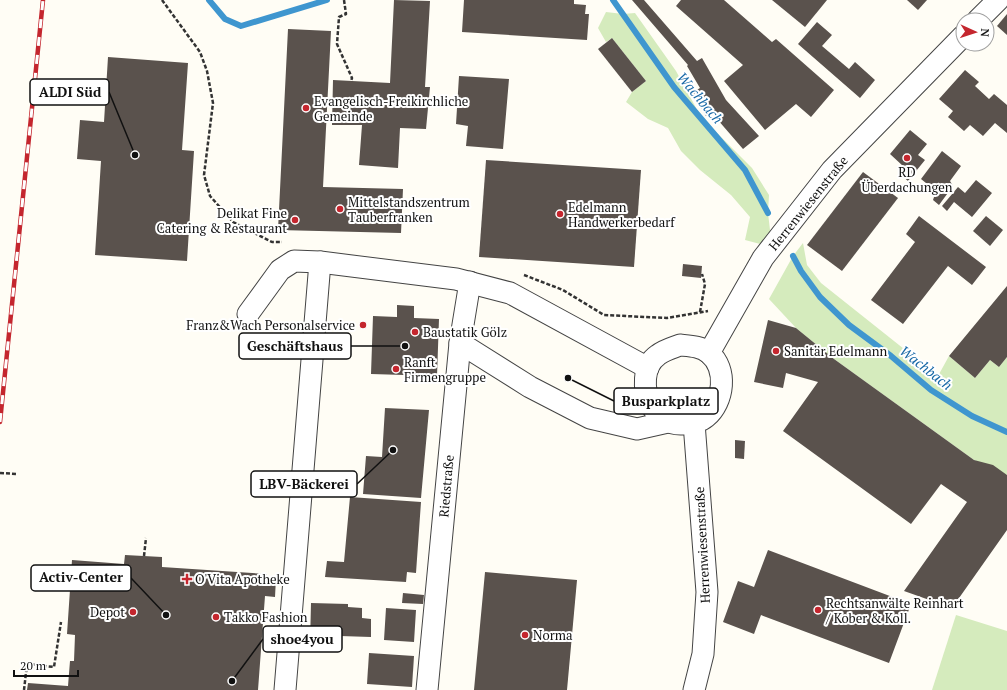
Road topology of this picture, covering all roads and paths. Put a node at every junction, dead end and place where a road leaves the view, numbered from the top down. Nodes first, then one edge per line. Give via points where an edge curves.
1 (162, 0) edge
2 (344, 0) edge
3 (998, 0) edge
4 (986, 12) edge
5 (955, 44) edge
6 (351, 81) dead end
7 (288, 243) dead end
8 (320, 262) junction
9 (517, 273) dead end
10 (702, 274) dead end
11 (470, 282) junction
12 (709, 310) dead end
13 (700, 312) junction
14 (248, 314) dead end
15 (460, 343) junction
16 (709, 354) junction
17 (648, 368) junction
18 (668, 422) junction
19 (694, 423) junction
20 (0, 473) edge
21 (17, 474) dead end
22 (146, 538) dead end
23 (144, 556) dead end
24 (61, 622) dead end
25 (24, 690) edge
26 (285, 690) edge
27 (427, 690) edge
28 (694, 690) edge

1 - 7 path via 200,52 208,71 212,103 204,175 210,196 233,222 272,242
2 - 6 path via 346,14 339,17 337,44
3 - 4 street
5 - 16 street, Herrenwiesenstraße via 832,170 763,258
8 - 11 street
8 - 14 street via 294,261 280,270
8 - 26 street
9 - 13 path via 563,290 604,315 667,318
10 - 13 path via 705,284
11 - 15 street, Riedstraße
11 - 17 street via 510,293
12 - 13 path
15 - 18 street via 530,387 590,418 637,428
15 - 27 street, Riedstraße
16 - 17 street via 701,348 680,345 656,356
16 - 19 street via 718,366 722,382 721,395 705,418
17 - 18 street via 645,383 647,398 655,412
18 - 19 street
19 - 28 street, Herrenwiesenstraße via 707,592 703,654
20 - 21 path
22 - 23 path
24 - 25 path via 54,667 27,664

